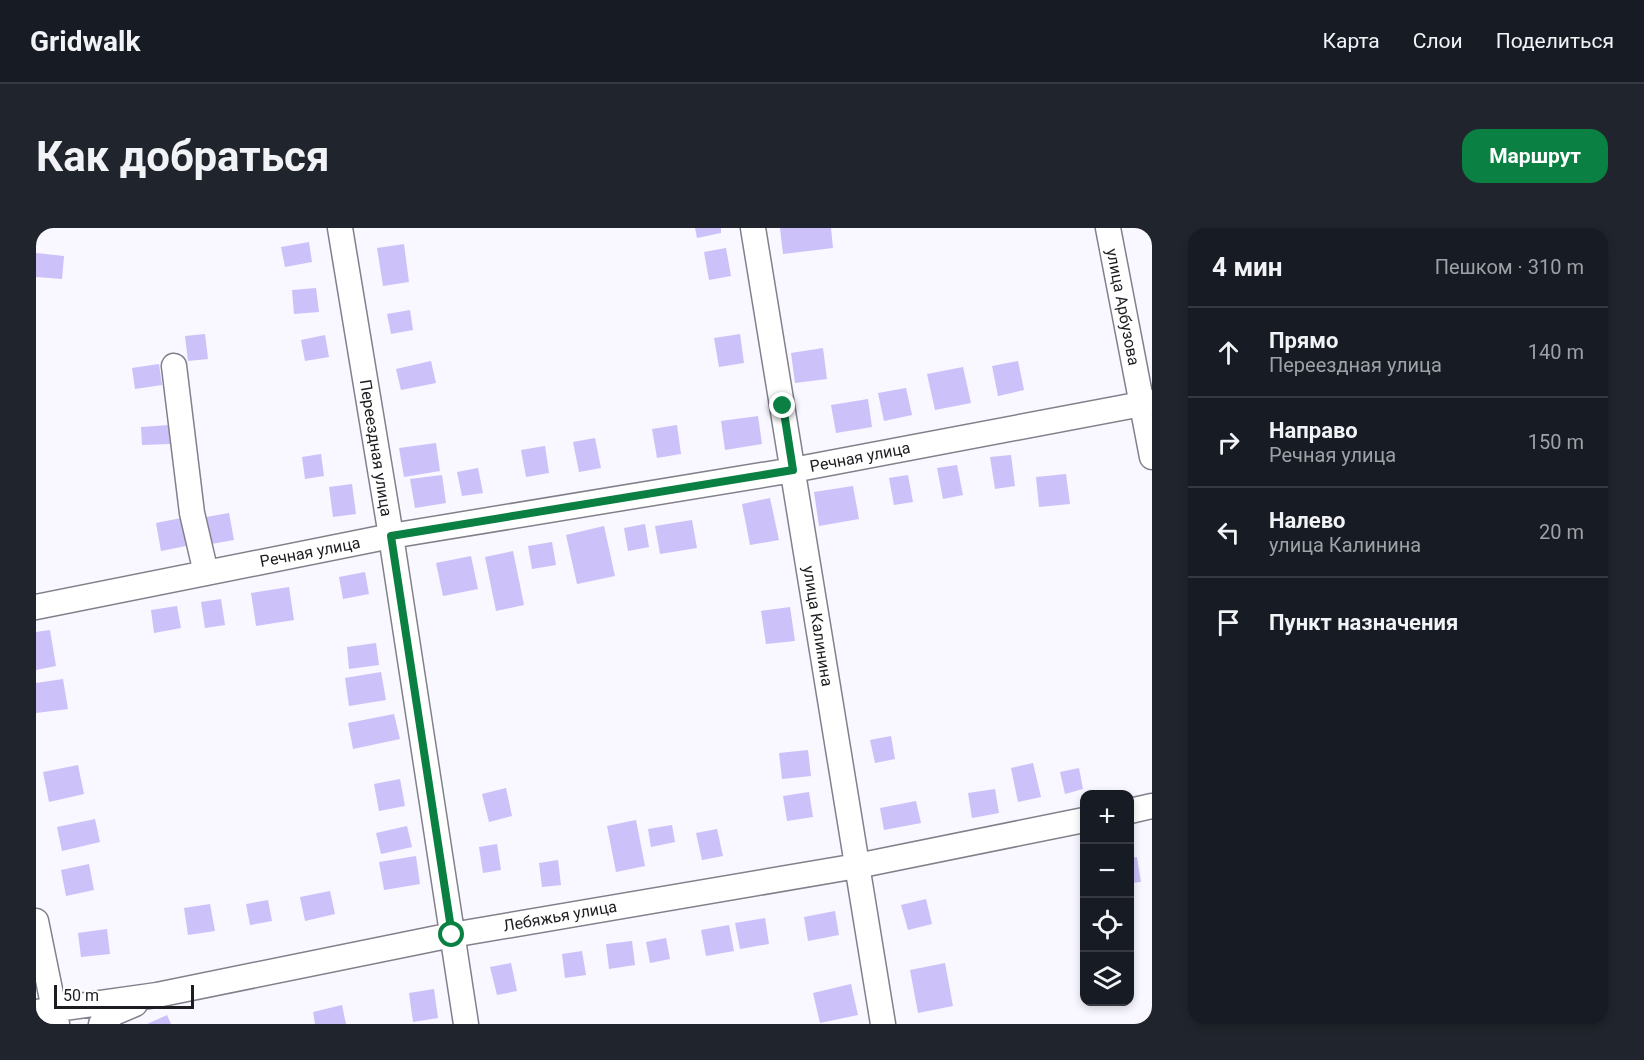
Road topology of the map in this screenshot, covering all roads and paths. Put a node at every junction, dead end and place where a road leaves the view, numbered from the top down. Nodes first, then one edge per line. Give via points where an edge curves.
1 (340, 228) edge
2 (753, 228) edge
3 (1107, 228) edge
4 (174, 366) dead end
5 (1147, 403) edge
6 (1152, 457) edge
7 (793, 470) junction
8 (391, 536) junction
9 (206, 573) junction
10 (36, 607) edge
11 (1152, 806) edge
12 (1134, 810) edge
13 (1080, 821) edge
14 (857, 866) junction
15 (36, 921) edge
16 (452, 935) junction
17 (157, 995) junction
18 (49, 1015) edge
19 (101, 1024) edge
20 (466, 1024) edge
21 (883, 1024) edge

1 - 8 street, Переездная улица
2 - 7 street, улица Калинина
3 - 5 street, улица Арбузова
4 - 9 street via 192,513
5 - 6 street, улица Арбузова
5 - 7 street, Речная улица
7 - 8 street, Речная улица
7 - 14 street, улица Калинина
8 - 9 street, Речная улица
8 - 16 street, Переездная улица
9 - 10 street, Речная улица
11 - 12 street
13 - 14 street, Лебяжья улица
14 - 16 street, Лебяжья улица
14 - 21 street, улица Калинина
15 - 18 street
16 - 17 street, Лебяжья улица
16 - 20 street, Переездная улица
17 - 18 street, Лебяжья улица
17 - 19 street via 114,1013

